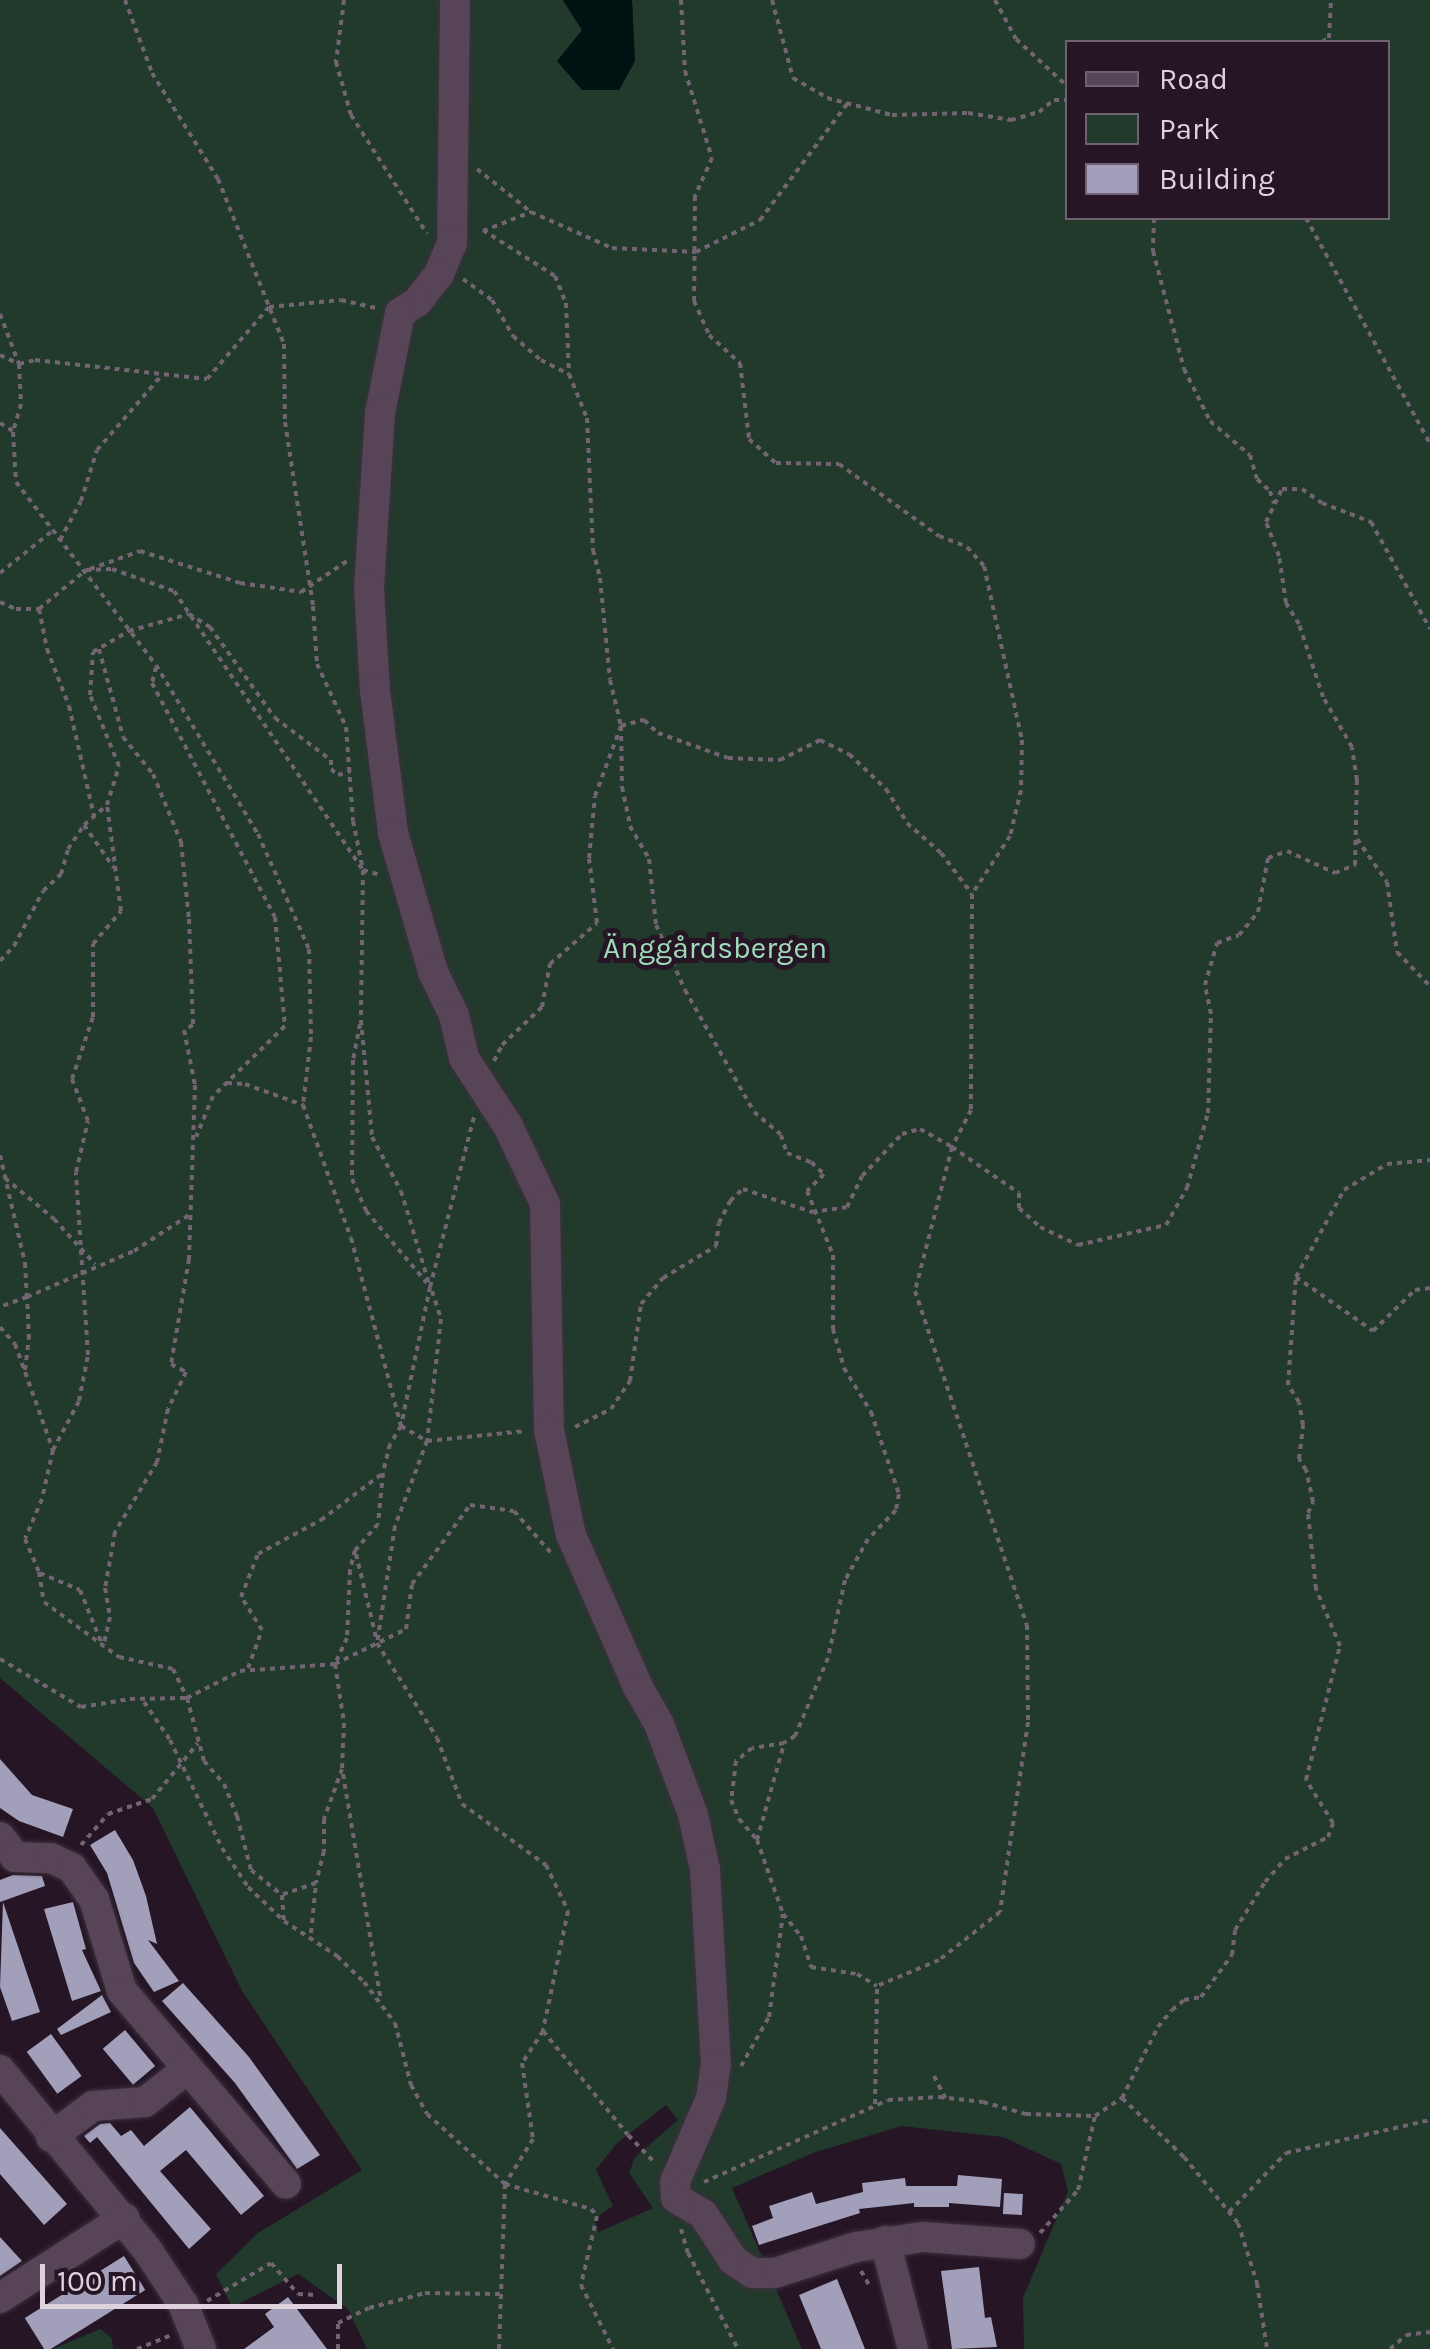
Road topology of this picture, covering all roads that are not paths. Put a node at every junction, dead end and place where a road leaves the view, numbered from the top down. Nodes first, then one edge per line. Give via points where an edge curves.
1 (455, 0) edge
2 (5, 1852) edge
3 (0, 2070) edge
4 (186, 2070) junction
5 (51, 2136) junction
6 (286, 2184) dead end
7 (124, 2218) junction
8 (885, 2242) junction
9 (1020, 2244) road end
10 (0, 2298) edge
11 (201, 2349) edge
12 (913, 2349) edge

1 - 8 street via 452,242 445,266 417,302 400,312 380,413 370,554 375,690 393,833 464,1058 545,1204 549,1430 571,1535 693,1815 710,1922 716,2063 681,2194 733,2260 752,2273 775,2273
2 - 4 street via 72,1868 94,1899 122,1991
3 - 5 street
4 - 5 street via 145,2102 93,2106
4 - 6 street
5 - 7 street
7 - 10 street
7 - 11 street via 177,2293
8 - 9 street via 958,2238
8 - 12 street

